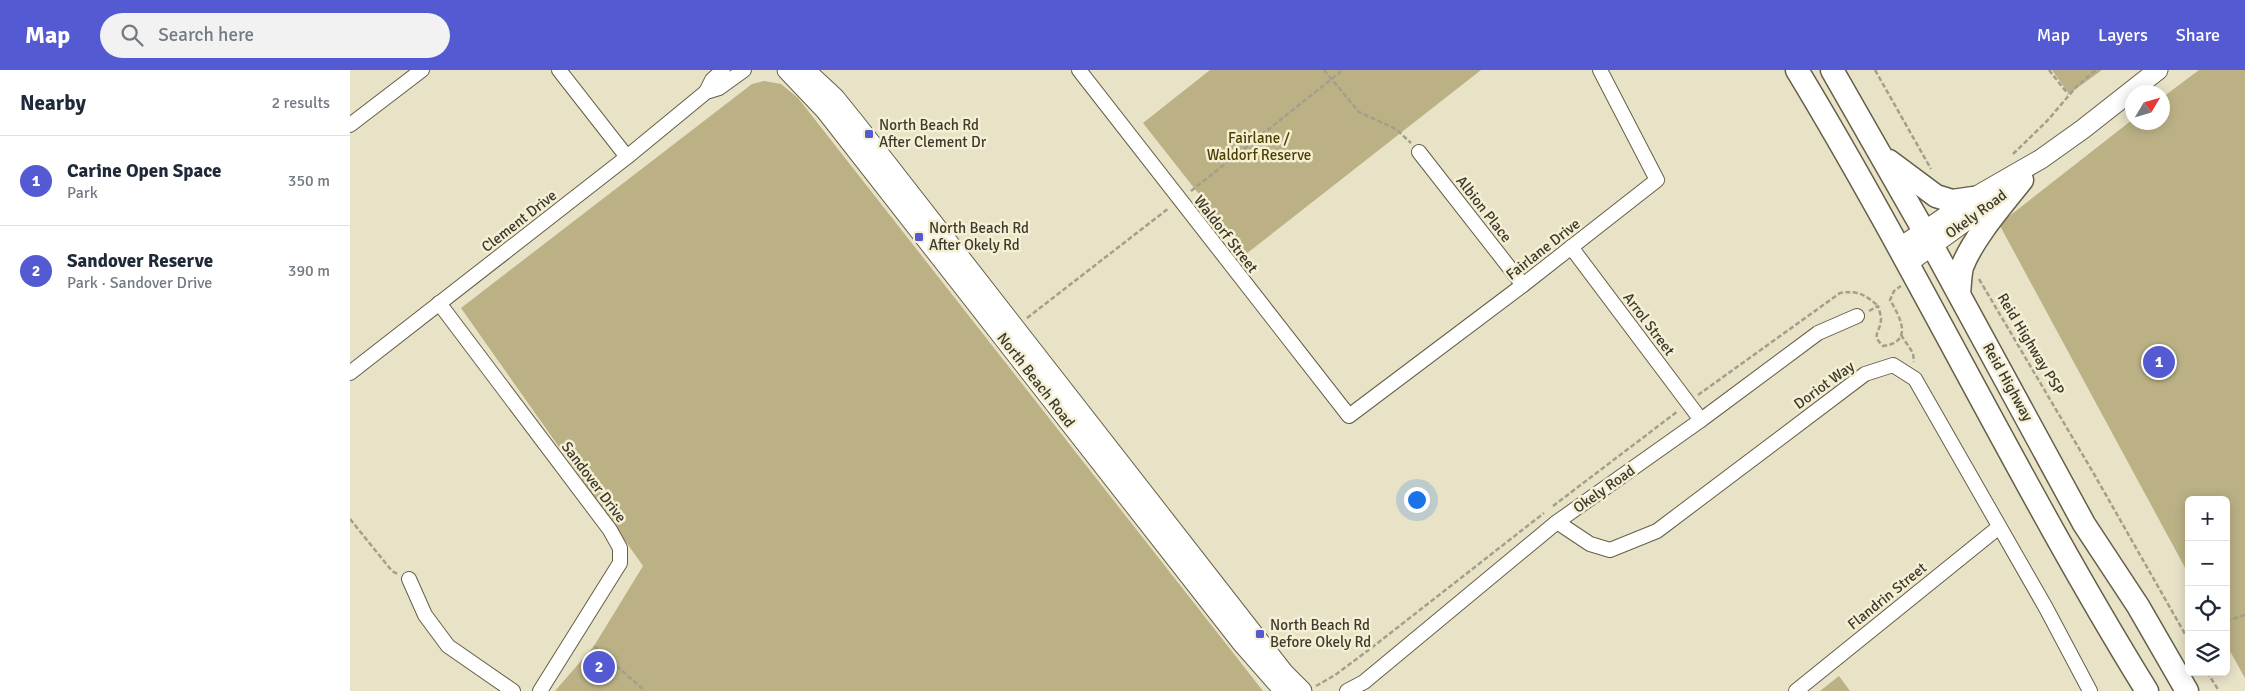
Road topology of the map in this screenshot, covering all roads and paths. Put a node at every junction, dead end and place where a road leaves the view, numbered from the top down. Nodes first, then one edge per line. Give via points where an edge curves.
1 (422, 70) edge
2 (559, 70) edge
3 (723, 70) edge
4 (744, 70) edge
5 (787, 70) edge
6 (805, 70) edge
7 (1079, 70) edge
8 (1324, 70) edge
9 (1343, 70) edge
10 (1600, 70) edge
11 (1797, 70) edge
12 (1832, 70) edge
13 (1875, 70) edge
14 (2049, 70) edge
15 (2096, 70) edge
16 (2158, 70) edge
17 (1331, 79) junction
18 (706, 92) junction
19 (2069, 94) junction
20 (350, 125) edge
21 (1419, 152) joint
22 (1881, 154) junction
23 (2011, 156) dead end
24 (628, 157) junction
25 (2040, 159) junction
26 (2022, 180) junction
27 (1936, 196) junction
28 (1973, 198) junction
29 (1179, 200) junction
30 (1928, 238) junction
31 (1571, 248) junction
32 (1907, 263) junction
33 (1977, 274) dead end
34 (1523, 285) junction
35 (1959, 294) junction
36 (439, 304) junction
37 (1878, 306) junction
38 (1857, 316) joint
39 (1019, 323) dead end
40 (1901, 335) junction
41 (350, 373) edge
42 (1915, 379) junction
43 (1688, 402) junction
44 (1349, 416) joint
45 (1701, 420) junction
46 (350, 520) edge
47 (1558, 522) junction
48 (1999, 527) junction
49 (408, 579) joint
50 (2245, 615) edge
51 (2230, 620) edge
52 (2185, 635) edge
53 (594, 646) dead end
54 (2210, 676) edge
55 (1361, 686) edge
56 (1306, 687) edge
57 (513, 691) edge
58 (540, 691) edge
59 (645, 691) edge
60 (1284, 691) edge
61 (1347, 691) edge
62 (1796, 691) edge
63 (2090, 691) edge
64 (2147, 691) edge
65 (2187, 691) edge
66 (2219, 691) edge

1 - 20 street
2 - 24 street
3 - 18 street, Clement Drive via 712,80
4 - 18 street, Clement Drive via 719,88
5 - 60 main road, North Beach Road via 825,110 1241,642
6 - 56 main road, North Beach Road via 835,98 856,124 1284,673
7 - 29 street, Waldorf Street
8 - 17 path
9 - 17 path
10 - 31 street, Fairlane Drive via 1657,180
11 - 32 highway, Reid Highway
12 - 22 highway, Reid Highway
13 - 27 path via 1935,176 1943,183
14 - 19 path
15 - 19 path
16 - 25 main road, Okely Road via 2084,129
17 - 21 path via 1359,112 1396,129
17 - 29 path
18 - 24 street, Clement Drive
19 - 23 path
21 - 34 street, Albion Place
22 - 27 highway
22 - 30 highway, Reid Highway
24 - 36 street, Clement Drive
25 - 26 main road, Okely Road
25 - 28 main road, Okely Road
26 - 30 main road, Okely Road
26 - 35 highway via 1971,251 1962,268
27 - 28 highway via 1952,200
28 - 30 main road, Okely Road
29 - 39 path
29 - 44 street, Waldorf Street
30 - 32 main road, Okely Road
30 - 35 highway, Reid Highway
31 - 34 street, Fairlane Drive
31 - 43 street, Arrol Street
32 - 40 path via 1890,300 1901,320
32 - 64 highway, Reid Highway via 2086,588
33 - 52 path, Reid Highway PSP
34 - 44 street, Fairlane Drive
35 - 65 highway, Reid Highway via 2084,524 2138,606
36 - 41 street, Clement Drive
36 - 58 street, Sandover Drive via 610,530 620,548 620,563
37 - 38 path
37 - 40 path via 1881,319 1877,340 1883,346 1892,344
37 - 43 path via 1868,296 1851,291 1840,293
38 - 45 street, Okely Road via 1818,334
40 - 42 path via 1913,353
42 - 47 street, Doriot Way via 1893,365 1865,374 1657,531 1610,550 1590,544
42 - 48 street, Doriot Way
43 - 45 street, Arrol Street
43 - 56 path via 1370,649 1317,686
45 - 47 street, Okely Road
46 - 49 path via 392,571
47 - 55 street, Okely Road
48 - 62 street, Flandrin Street
48 - 63 street, Doriot Way
49 - 57 street via 425,615 448,646
50 - 51 path
53 - 59 path
54 - 66 path
55 - 61 street, Okely Road

